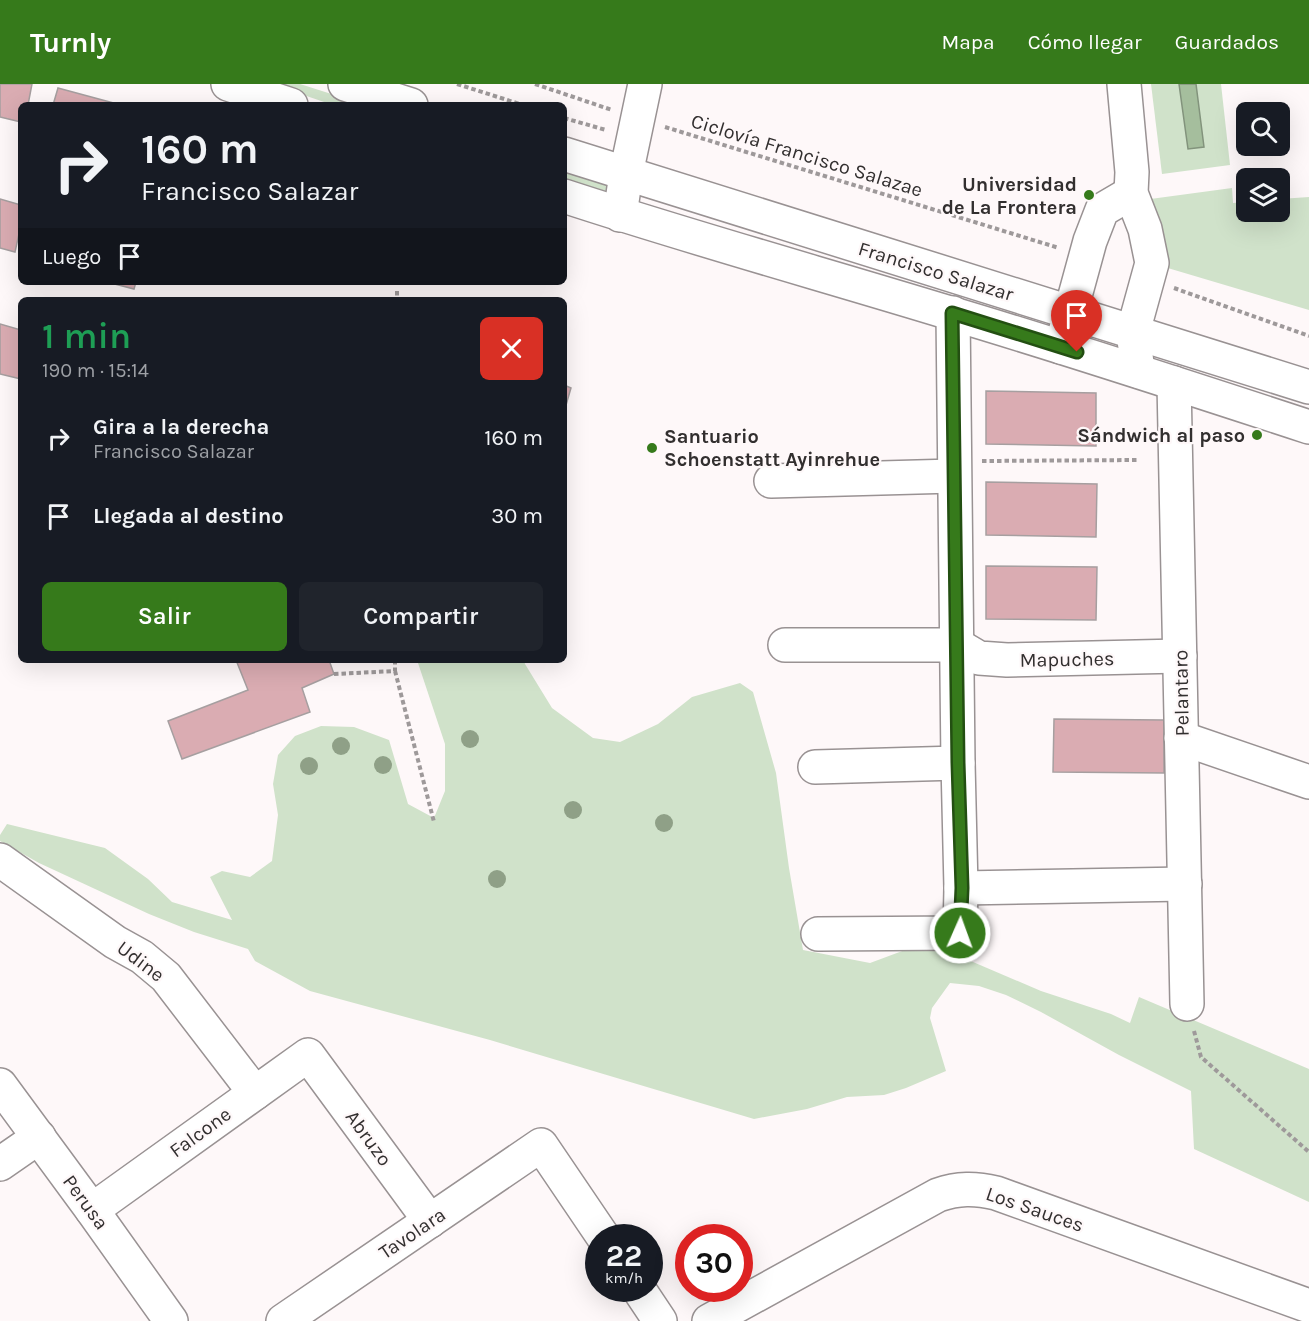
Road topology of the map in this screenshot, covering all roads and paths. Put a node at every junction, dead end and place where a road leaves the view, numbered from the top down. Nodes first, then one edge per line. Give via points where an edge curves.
1 (228, 84) edge
2 (345, 84) edge
3 (457, 84) edge
4 (535, 84) edge
5 (645, 84) edge
6 (1124, 84) edge
7 (282, 102) edge
8 (402, 102) edge
9 (514, 102) edge
10 (567, 118) edge
11 (636, 129) junction
12 (567, 155) edge
13 (627, 174) junction
14 (1131, 193) junction
15 (567, 197) edge
16 (621, 215) junction
17 (1086, 257) junction
18 (1148, 279) junction
19 (397, 291) dead end
20 (397, 297) edge
21 (1070, 312) junction
22 (952, 313) junction
23 (1133, 332) junction
24 (1309, 336) edge
25 (1061, 347) junction
26 (1138, 371) junction
27 (1174, 382) junction
28 (1309, 387) edge
29 (1309, 427) edge
30 (1139, 460) dead end
31 (968, 469) junction
32 (771, 481) dead end
33 (785, 645) dead end
34 (957, 645) junction
35 (1180, 656) junction
36 (395, 663) edge
37 (395, 671) junction
38 (334, 675) dead end
39 (1181, 738) junction
40 (958, 763) junction
41 (815, 767) dead end
42 (1309, 782) edge
43 (434, 822) dead end
44 (0, 860) edge
45 (1185, 884) junction
46 (962, 888) junction
47 (818, 934) dead end
48 (1187, 1004) joint
49 (308, 1055) joint
50 (0, 1085) edge
51 (255, 1093) junction
52 (39, 1137) junction
53 (1309, 1152) edge
54 (0, 1164) edge
55 (92, 1210) junction
56 (429, 1221) junction
57 (595, 1224) edge
58 (647, 1302) edge
59 (1309, 1306) edge
60 (171, 1321) edge
61 (283, 1321) edge
62 (660, 1321) edge
63 (709, 1321) edge

1 - 7 street
2 - 8 street
3 - 9 path
4 - 11 path
5 - 11 street
6 - 14 street
10 - 11 path
11 - 13 street
11 - 17 path, Ciclovía Francisco Salazae
12 - 13 street, Francisco Salazar
13 - 16 street
13 - 21 street, Francisco Salazar
14 - 17 street via 1102,210
14 - 18 street via 1145,229 1152,263
15 - 16 street, Francisco Salazar
16 - 22 street, Francisco Salazar
17 - 21 street
18 - 23 street
18 - 24 path
19 - 20 path
21 - 23 street, Francisco Salazar
21 - 25 street
22 - 25 street, Francisco Salazar
22 - 31 street
23 - 26 street
23 - 28 street, Francisco Salazar
25 - 26 street, Francisco Salazar
26 - 27 street, Francisco Salazar
27 - 29 street, Francisco Salazar
27 - 35 street, Pelantaro via 1170,591
30 - 31 path
31 - 32 street
31 - 34 street
33 - 34 street
34 - 35 street, Mapuches via 979,658 1007,660
34 - 40 street
35 - 39 street, Pelantaro
36 - 37 path
37 - 38 path
37 - 43 path
39 - 42 street
39 - 45 street, Pelantaro
40 - 41 street
40 - 46 street
44 - 51 street, Udine via 166,977
45 - 46 street
45 - 48 street, Pelantaro
46 - 47 street via 960,933
48 - 53 path via 1201,1058
49 - 51 street, Falcone
49 - 56 street, Abruzo
50 - 52 street, Perusa
51 - 55 street, Falcone
52 - 54 street
52 - 55 street, Perusa
55 - 60 street, Perusa
56 - 57 street, Tavolara via 541,1145
56 - 61 street, Tavolara
58 - 62 street
59 - 63 street, Los Sauces via 996,1193 966,1189 938,1195

